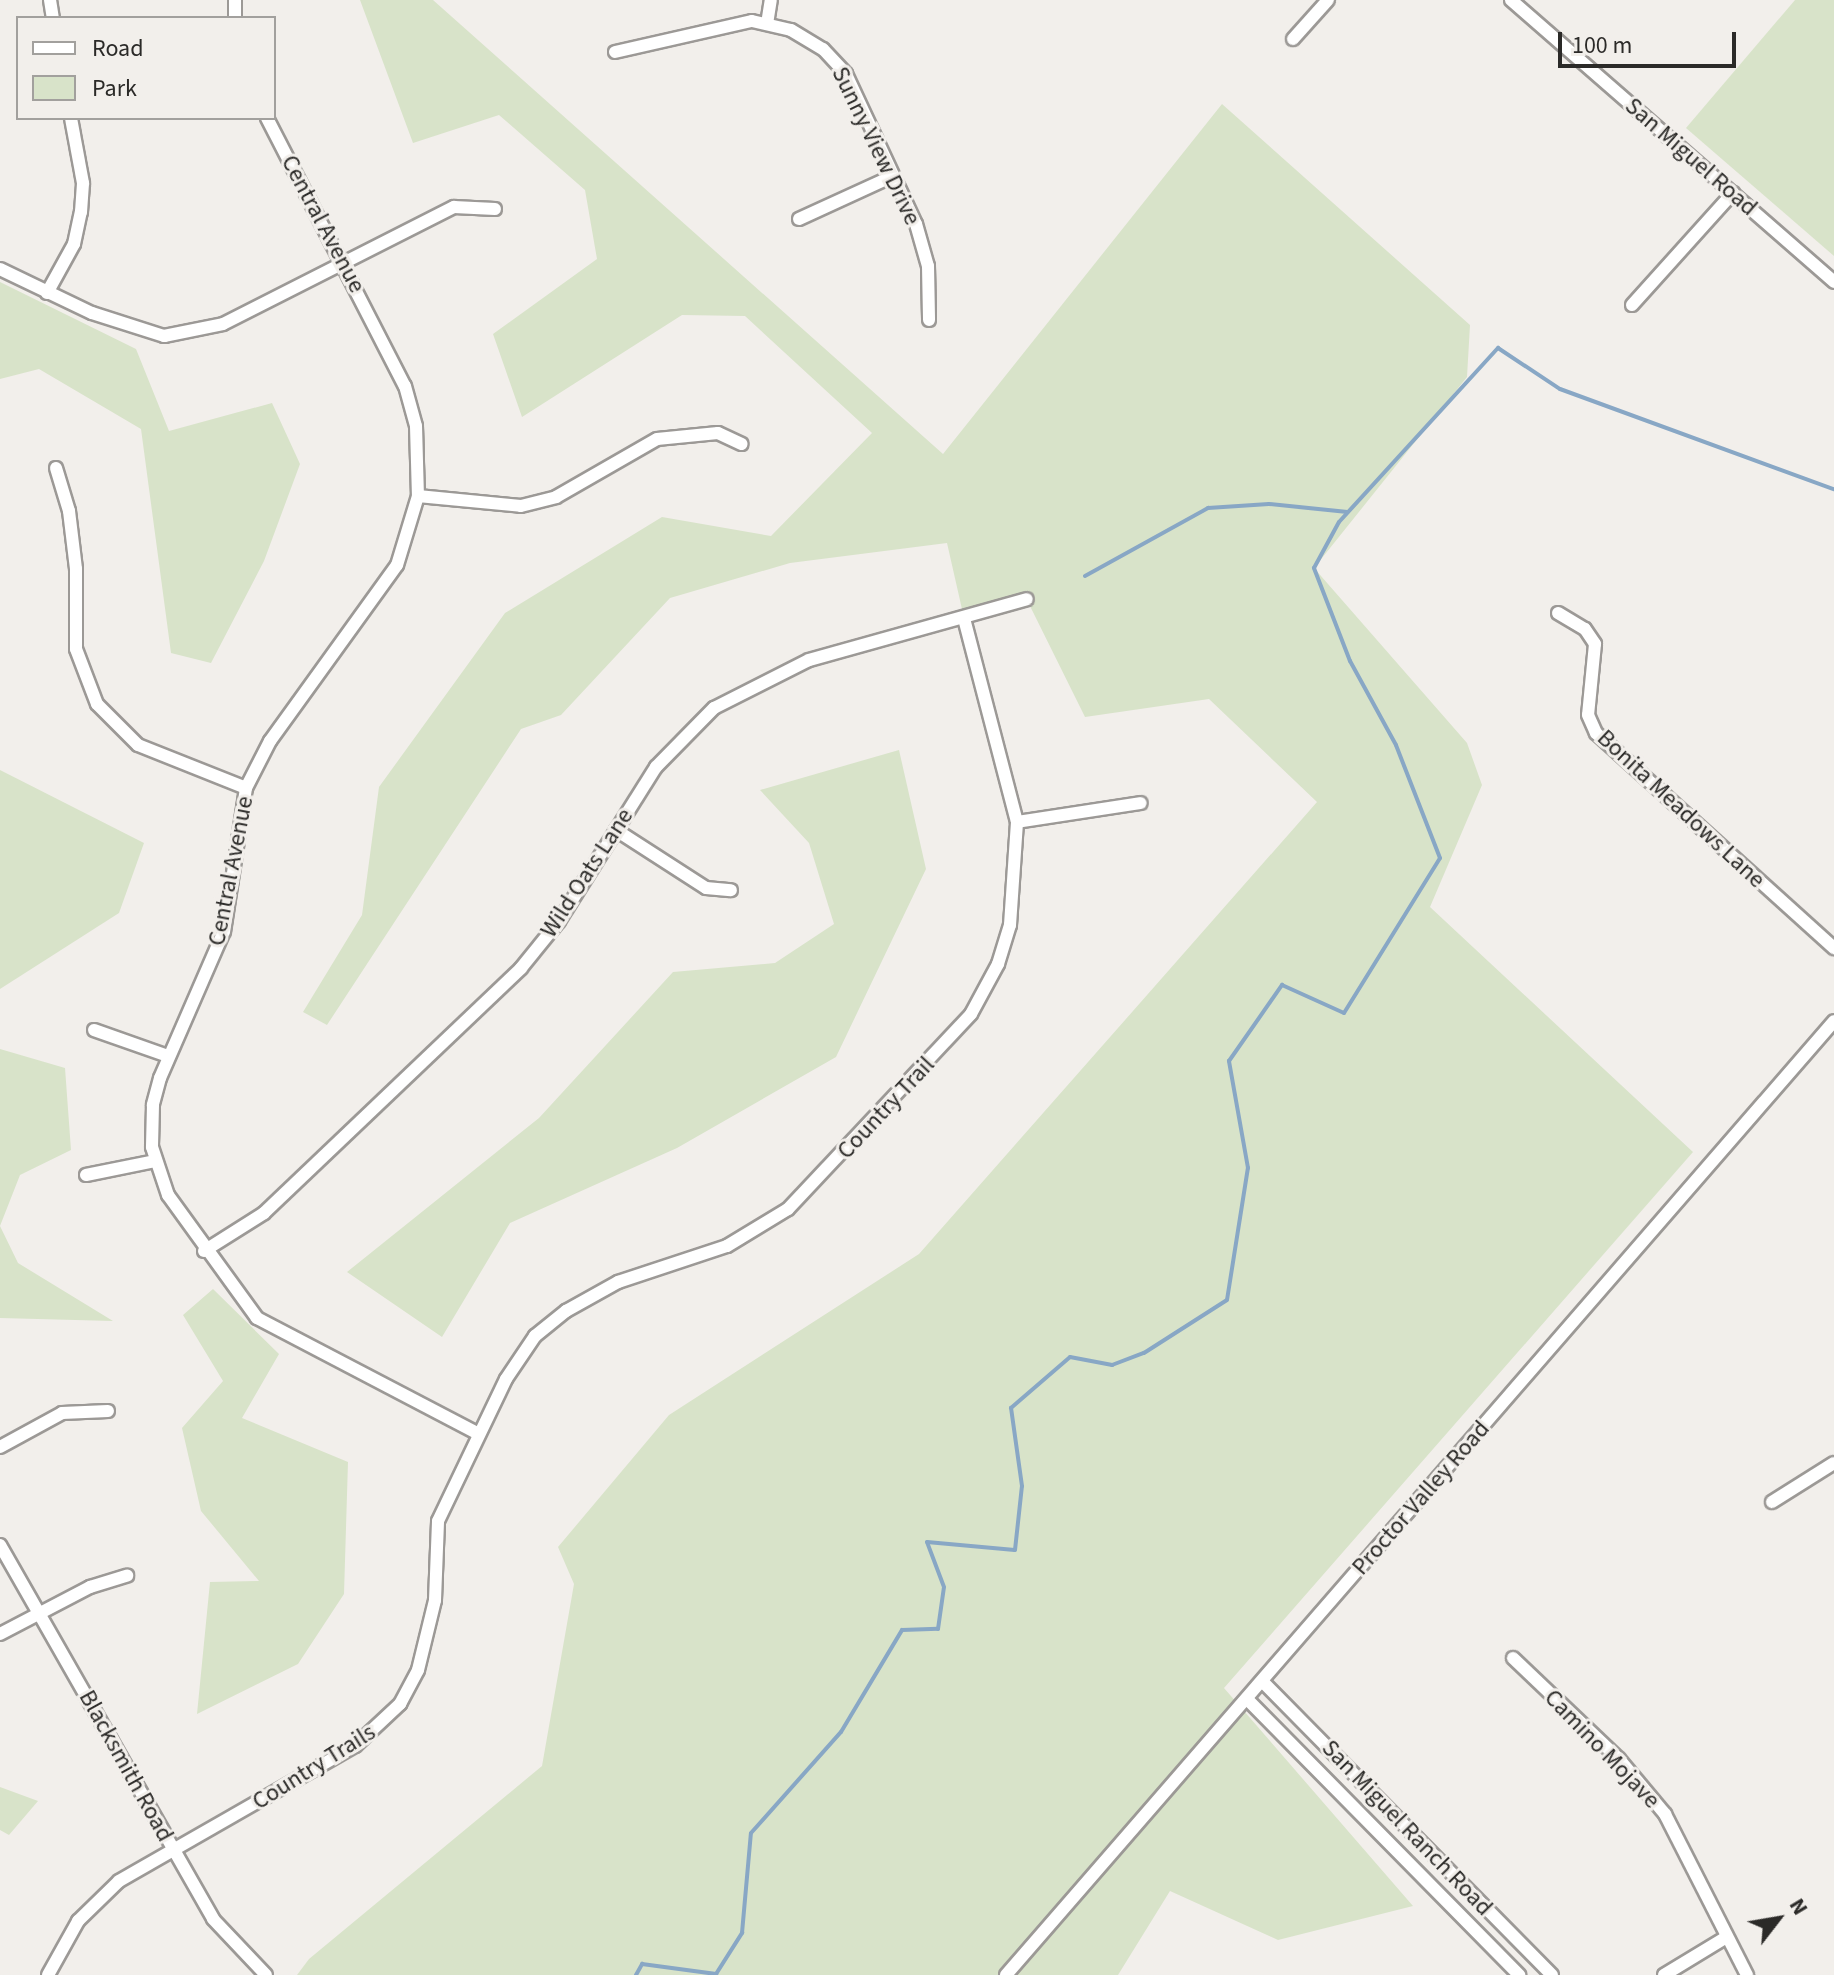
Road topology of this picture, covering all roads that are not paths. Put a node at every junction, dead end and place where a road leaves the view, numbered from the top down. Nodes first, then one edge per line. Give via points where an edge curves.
1 (771, 0) edge
2 (1328, 0) edge
3 (1511, 0) edge
4 (767, 24) junction
5 (1293, 39) dead end
6 (615, 52) dead end
7 (71, 120) edge
8 (268, 120) edge
9 (893, 176) junction
10 (1733, 193) junction
11 (495, 209) dead end
12 (799, 219) dead end
13 (343, 262) junction
14 (0, 269) edge
15 (1834, 282) edge
16 (47, 293) junction
17 (1632, 305) dead end
18 (929, 320) dead end
19 (742, 444) dead end
20 (56, 468) dead end
21 (418, 496) junction
22 (1027, 599) dead end
23 (1558, 613) dead end
24 (964, 618) junction
25 (246, 788) junction
26 (1141, 803) dead end
27 (1017, 822) junction
28 (616, 830) junction
29 (731, 890) dead end
30 (1834, 948) edge
31 (1834, 1021) edge
32 (94, 1030) dead end
33 (168, 1056) junction
34 (155, 1161) junction
35 (86, 1175) dead end
36 (204, 1251) junction
37 (108, 1411) dead end
38 (479, 1434) junction
39 (0, 1447) edge
40 (1834, 1463) edge
41 (1772, 1502) dead end
42 (0, 1545) edge
43 (127, 1576) dead end
44 (40, 1613) junction
45 (0, 1634) edge
46 (1513, 1658) dead end
47 (1262, 1681) junction
48 (1247, 1699) junction
49 (173, 1851) junction
50 (1725, 1938) junction
51 (48, 1975) edge
52 (266, 1975) edge
53 (1006, 1975) edge
54 (1519, 1975) edge
55 (1552, 1975) edge
56 (1664, 1975) edge
57 (1747, 1975) edge

1 - 4 street
2 - 5 street
3 - 10 street, San Miguel Road
4 - 6 street, Sunny View Drive via 752,21
4 - 9 street, Sunny View Drive via 803,35 839,65
7 - 16 street via 83,183 81,212 74,244
8 - 13 street, Central Avenue
9 - 12 street
9 - 18 street, Sunny View Drive via 928,266
10 - 15 street, San Miguel Road
10 - 17 street
11 - 13 street via 454,207
13 - 16 street via 223,324 164,336
13 - 21 street, Central Avenue via 410,401
14 - 16 street
19 - 21 street via 718,433 657,439 556,497 521,506
20 - 25 street via 69,511 76,569 76,649 97,704 138,745
21 - 25 street, Central Avenue via 397,565 270,741
22 - 24 street, Wild Oats Lane
23 - 30 street, Bonita Meadows Lane via 1585,629 1595,644 1588,715 1596,733
24 - 27 street, Country Trail
24 - 28 street, Wild Oats Lane via 809,660 732,696 669,751
25 - 33 street, Central Avenue via 224,931
26 - 27 street
27 - 38 street, Country Trail via 1017,885 1010,925 993,974 963,1026 828,1171 759,1230 618,1282 549,1322 506,1379
28 - 29 street via 706,888
28 - 36 street, Wild Oats Lane via 559,921 521,968 264,1213
31 - 47 street, Proctor Valley Road
32 - 33 street
33 - 34 street, Central Avenue via 153,1105
34 - 35 street
34 - 36 street, Central Avenue via 168,1195
36 - 38 street, Central Avenue via 241,1303 268,1326
37 - 39 street via 62,1413
38 - 49 street, Country Trails via 436,1528 435,1600 418,1670 400,1704 355,1746
40 - 41 street
42 - 44 street, Blacksmith Road
43 - 44 street via 90,1587
44 - 45 street
44 - 49 street, Blacksmith Road
46 - 50 street, Camino Mojave via 1652,1797 1679,1837
47 - 48 street, Proctor Valley Road
47 - 55 street, San Miguel Ranch Road
48 - 53 street, Proctor Valley Road
48 - 54 street, San Miguel Ranch Road
49 - 51 street, Country Trails via 135,1871 98,1900 68,1936
49 - 52 street, Blacksmith Road via 213,1919
50 - 56 street
50 - 57 street, Camino Mojave

